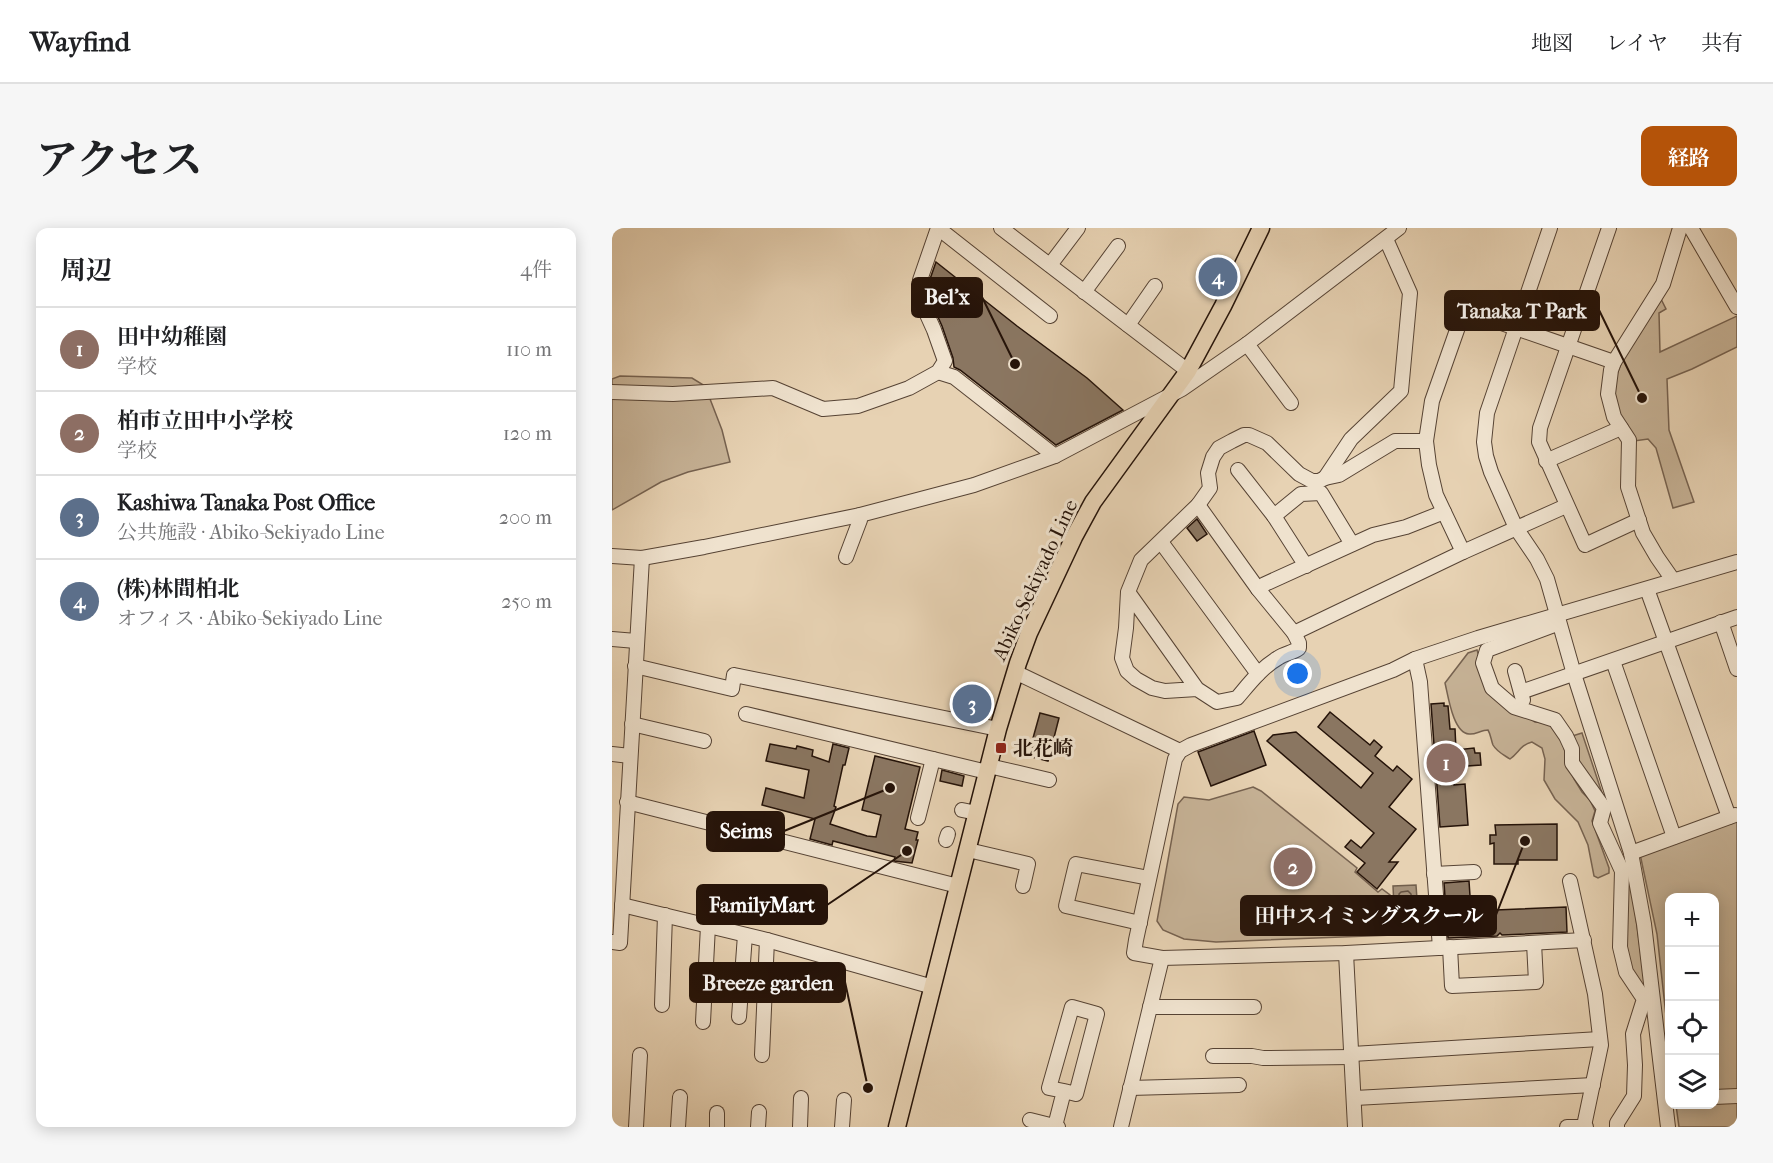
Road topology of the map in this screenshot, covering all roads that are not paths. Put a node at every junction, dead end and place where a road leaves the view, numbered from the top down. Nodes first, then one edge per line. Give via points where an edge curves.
1 (938, 228) edge
2 (1001, 228) edge
3 (1078, 228) edge
4 (1262, 228) edge
5 (1399, 228) edge
6 (1550, 228) edge
7 (1609, 228) edge
8 (1680, 228) edge
9 (1691, 228) edge
10 (1386, 239) junction
11 (1118, 246) dead end
12 (1050, 265) junction
13 (1155, 286) dead end
14 (1084, 292) junction
15 (1737, 307) edge
16 (1050, 316) dead end
17 (1128, 325) junction
18 (1516, 327) junction
19 (1247, 344) junction
20 (1568, 345) junction
21 (1614, 362) junction
22 (1188, 371) junction
23 (938, 372) junction
24 (612, 392) edge
25 (1170, 397) junction
26 (1291, 403) dead end
27 (1621, 428) junction
28 (1426, 441) junction
29 (1055, 456) junction
30 (1546, 462) junction
31 (1238, 470) dead end
32 (1325, 478) junction
33 (1198, 506) junction
34 (1566, 506) junction
35 (1444, 513) junction
36 (860, 515) junction
37 (1274, 516) junction
38 (1639, 520) junction
39 (1516, 528) junction
40 (1161, 542) junction
41 (1352, 544) junction
42 (1463, 552) junction
43 (612, 556) edge
44 (846, 557) dead end
45 (642, 558) junction
46 (1737, 562) edge
47 (1306, 566) junction
48 (1673, 580) junction
49 (1258, 589) junction
50 (1647, 589) junction
51 (1128, 592) junction
52 (1737, 617) edge
53 (1560, 619) junction
54 (1720, 622) junction
55 (1294, 633) junction
56 (612, 639) edge
57 (636, 641) junction
58 (1666, 642) junction
59 (1415, 659) junction
60 (1613, 661) junction
61 (635, 666) junction
62 (1737, 669) edge
63 (1515, 671) dead end
64 (1015, 672) junction
65 (1258, 674) junction
66 (1574, 674) junction
67 (1197, 689) junction
68 (1521, 692) junction
69 (1526, 711) junction
70 (746, 714) dead end
71 (632, 724) junction
72 (998, 729) junction
73 (704, 741) dead end
74 (1180, 751) junction
75 (612, 754) edge
76 (630, 756) junction
77 (933, 759) junction
78 (988, 769) junction
79 (1049, 780) dead end
80 (627, 802) junction
81 (1610, 806) junction
82 (1733, 816) edge
83 (918, 818) dead end
84 (1674, 837) junction
85 (1631, 853) junction
86 (963, 856) junction
87 (1628, 870) junction
88 (1474, 872) dead end
89 (1434, 874) junction
90 (1149, 878) junction
91 (1567, 885) dead end
92 (958, 886) junction
93 (1023, 886) dead end
94 (622, 904) junction
95 (665, 915) junction
96 (1140, 923) junction
97 (708, 926) junction
98 (745, 935) junction
99 (767, 940) junction
100 (1584, 940) junction
101 (612, 942) edge
102 (1534, 943) junction
103 (1445, 948) junction
104 (1346, 953) junction
105 (1162, 958) junction
106 (933, 987) junction
107 (1649, 998) junction
108 (662, 1005) dead end
109 (1150, 1007) junction
110 (1254, 1007) dead end
111 (739, 1017) dead end
112 (703, 1022) dead end
113 (1600, 1039) junction
114 (640, 1054) dead end
115 (762, 1055) dead end
116 (1352, 1055) junction
117 (1213, 1056) dead end
118 (1665, 1065) edge
119 (1239, 1085) dead end
120 (1593, 1085) junction
121 (1130, 1088) junction
122 (1064, 1091) junction
123 (1737, 1096) edge
124 (680, 1097) dead end
125 (1719, 1097) edge
126 (801, 1098) dead end
127 (1355, 1098) junction
128 (844, 1100) dead end
129 (1667, 1109) edge
130 (759, 1112) dead end
131 (1030, 1120) dead end
132 (1585, 1126) edge
133 (636, 1127) edge
134 (678, 1127) edge
135 (758, 1127) edge
136 (800, 1127) edge
137 (842, 1127) edge
138 (897, 1127) edge
139 (1056, 1127) edge
140 (1121, 1127) edge
141 (1355, 1127) edge
142 (1567, 1127) edge
143 (1617, 1127) edge
144 (1668, 1127) edge

1 - 16 street
1 - 23 street via 920,280 920,299 945,361
2 - 12 street
3 - 12 street
4 - 22 main road, Abiko-Sekiyado Line
5 - 10 street
6 - 18 street
7 - 20 street
8 - 21 street via 1663,284
9 - 15 street
10 - 19 street
10 - 32 street via 1410,293 1401,391 1351,439
11 - 14 street
12 - 14 street
13 - 17 street
14 - 17 street
17 - 22 street
18 - 20 street
18 - 28 street via 1464,310 1432,401
18 - 39 street via 1487,413 1484,442 1491,472
19 - 25 street
19 - 26 street
20 - 21 street
20 - 30 street via 1539,428
21 - 27 street via 1608,394
22 - 25 main road, Abiko-Sekiyado Line
23 - 24 street via 909,388 858,406 823,409 773,388 673,394
23 - 29 street via 954,377
25 - 29 street
25 - 64 main road, Abiko-Sekiyado Line via 1093,502 1029,633
27 - 30 street
27 - 38 street via 1629,440 1628,487
28 - 32 street via 1395,441 1339,475
28 - 35 street via 1432,480
29 - 36 street via 974,485
30 - 34 street
31 - 37 street
32 - 33 street via 1312,481 1299,474 1267,443 1244,435 1219,448 1213,457 1208,473 1210,488
33 - 40 street
33 - 49 street
34 - 38 street via 1585,544
34 - 39 street
35 - 41 street
35 - 42 street
36 - 44 street
36 - 45 street
37 - 41 street via 1301,494 1321,494
37 - 47 street
38 - 48 street
39 - 42 street
39 - 53 street via 1547,579
40 - 51 street via 1140,560
40 - 65 street
41 - 47 street
42 - 55 street
43 - 45 street
45 - 57 street
46 - 48 street
47 - 49 street
48 - 50 street
49 - 55 street
50 - 53 street
50 - 58 street
51 - 67 street
51 - 67 street via 1122,658 1127,671 1152,688
52 - 54 street
53 - 59 street via 1478,638
53 - 66 street
53 - 69 street via 1486,650 1483,663 1492,688 1514,707
54 - 58 street
54 - 62 street
55 - 65 street via 1299,648 1279,657
56 - 57 street
57 - 61 street
58 - 60 street
58 - 82 street
59 - 74 street
59 - 89 street via 1436,840
60 - 66 street
60 - 84 street
61 - 71 street
61 - 72 street via 732,689 734,675
63 - 68 street
64 - 72 main road, Abiko-Sekiyado Line
64 - 74 street
65 - 67 street via 1237,698 1217,702
66 - 68 street
66 - 81 street
68 - 69 street
69 - 81 street via 1555,720 1572,749 1572,763
70 - 77 street
71 - 73 street
71 - 76 street
72 - 78 main road, Abiko-Sekiyado Line
74 - 90 street
75 - 76 street
76 - 80 street
77 - 78 street
77 - 83 street
78 - 79 street
78 - 86 main road, Abiko-Sekiyado Line via 970,812
80 - 92 street
80 - 94 street
81 - 85 street
81 - 87 street via 1600,823
82 - 84 street
84 - 85 street
85 - 87 street
86 - 92 main road, Abiko-Sekiyado Line
86 - 93 street via 1028,864
87 - 107 street via 1644,924
87 - 107 street via 1620,948 1626,972
88 - 89 street
89 - 103 street
90 - 96 street
90 - 96 street via 1076,864 1066,906
91 - 100 street
92 - 106 main road, Abiko-Sekiyado Line
94 - 95 street
94 - 101 street via 620,943
95 - 97 street
95 - 108 street
96 - 105 street via 1134,953
97 - 98 street
97 - 112 street
98 - 99 street
98 - 111 street
99 - 106 street
99 - 115 street
100 - 102 street
100 - 113 street
102 - 103 street
102 - 103 street via 1536,982 1452,986
103 - 104 street
104 - 105 street
104 - 116 street
105 - 109 street
106 - 138 main road, Abiko-Sekiyado Line
107 - 118 street
107 - 143 street via 1633,1034 1634,1096
109 - 110 street
109 - 121 street
113 - 116 street
113 - 120 street
114 - 133 street
116 - 117 street
116 - 127 street
119 - 121 street
120 - 127 street
120 - 132 street
121 - 140 street
122 - 122 street via 1049,1088 1072,1006 1097,1014 1076,1094
122 - 139 street
123 - 125 street
124 - 134 street
126 - 136 street
127 - 141 street
128 - 137 street
129 - 144 street
130 - 135 street
131 - 139 street
132 - 142 street

